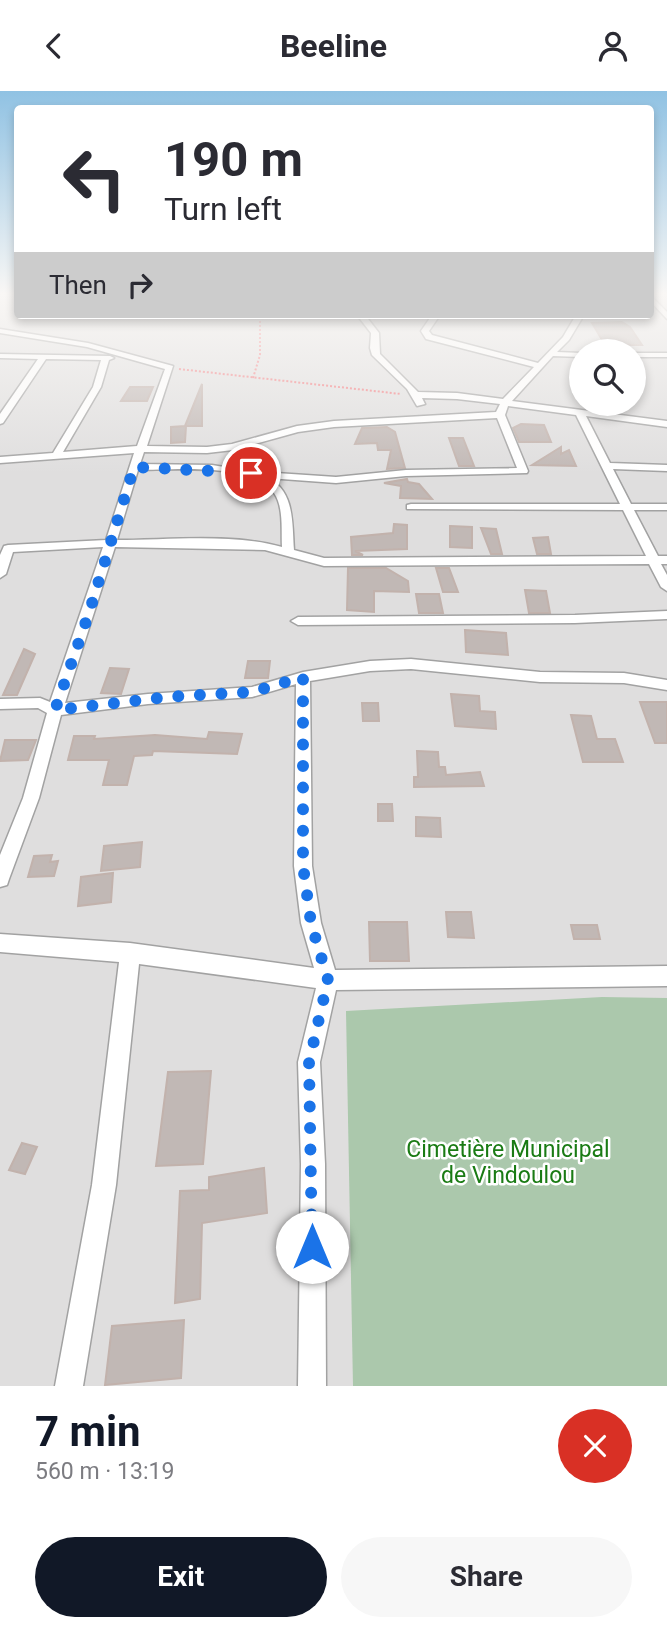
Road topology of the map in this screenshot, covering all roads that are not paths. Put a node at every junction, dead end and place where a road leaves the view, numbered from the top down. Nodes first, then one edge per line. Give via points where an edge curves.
1 (116, 353) edge
2 (375, 353) edge
3 (492, 353) edge
4 (550, 355) joint
5 (569, 355) edge
6 (646, 355) edge
7 (667, 355) edge
8 (0, 356) edge
9 (43, 357) junction
10 (130, 357) junction
11 (106, 358) junction
12 (541, 366) junction
13 (418, 395) junction
14 (505, 403) junction
15 (569, 412) edge
16 (667, 412) edge
17 (500, 415) junction
18 (581, 416) edge
19 (597, 416) edge
20 (424, 417) junction
21 (0, 421) edge
22 (649, 422) junction
23 (667, 424) edge
24 (142, 449) junction
25 (56, 456) junction
26 (0, 460) edge
27 (605, 466) junction
28 (134, 467) junction
29 (667, 468) edge
30 (251, 473) junction
31 (411, 507) dead end
32 (624, 507) junction
33 (667, 507) edge
34 (109, 545) junction
35 (4, 549) edge
36 (288, 551) junction
37 (653, 560) junction
38 (667, 560) edge
39 (0, 574) edge
40 (667, 587) edge
41 (667, 615) edge
42 (298, 621) dead end
43 (303, 677) junction
44 (667, 685) edge
45 (0, 704) edge
46 (55, 710) junction
47 (0, 879) edge
48 (0, 943) edge
49 (130, 953) junction
50 (667, 976) edge
51 (328, 980) junction
52 (69, 1386) edge
53 (312, 1386) edge

1 - 10 street
2 - 13 street
3 - 12 street
4 - 5 street
4 - 12 street
6 - 7 street
8 - 9 street
9 - 11 street
9 - 21 street
10 - 11 street
10 - 24 street via 170,368
11 - 25 street via 97,387
12 - 14 street
13 - 14 street
13 - 20 street
14 - 15 street
14 - 17 street
16 - 22 street
17 - 20 street
17 - 30 street via 523,471 336,480
18 - 27 street
19 - 22 street
20 - 24 street via 297,429 207,450
22 - 23 street
24 - 25 street
24 - 28 street
25 - 26 street
27 - 29 street
27 - 32 street
28 - 30 street
28 - 34 street
30 - 36 street via 267,479 278,491
31 - 32 street
32 - 33 street
32 - 37 street
34 - 35 street
34 - 36 street via 236,544
34 - 46 street
35 - 39 street
36 - 37 street via 324,562
37 - 38 street
37 - 40 street
41 - 42 street via 578,622 407,617
43 - 44 street via 411,664
43 - 46 street via 252,692
43 - 51 street via 303,866 311,923
45 - 46 street via 40,702
46 - 47 street via 31,798
48 - 49 street
49 - 51 street
49 - 52 street via 104,1185
50 - 51 street
51 - 53 street via 309,1062

